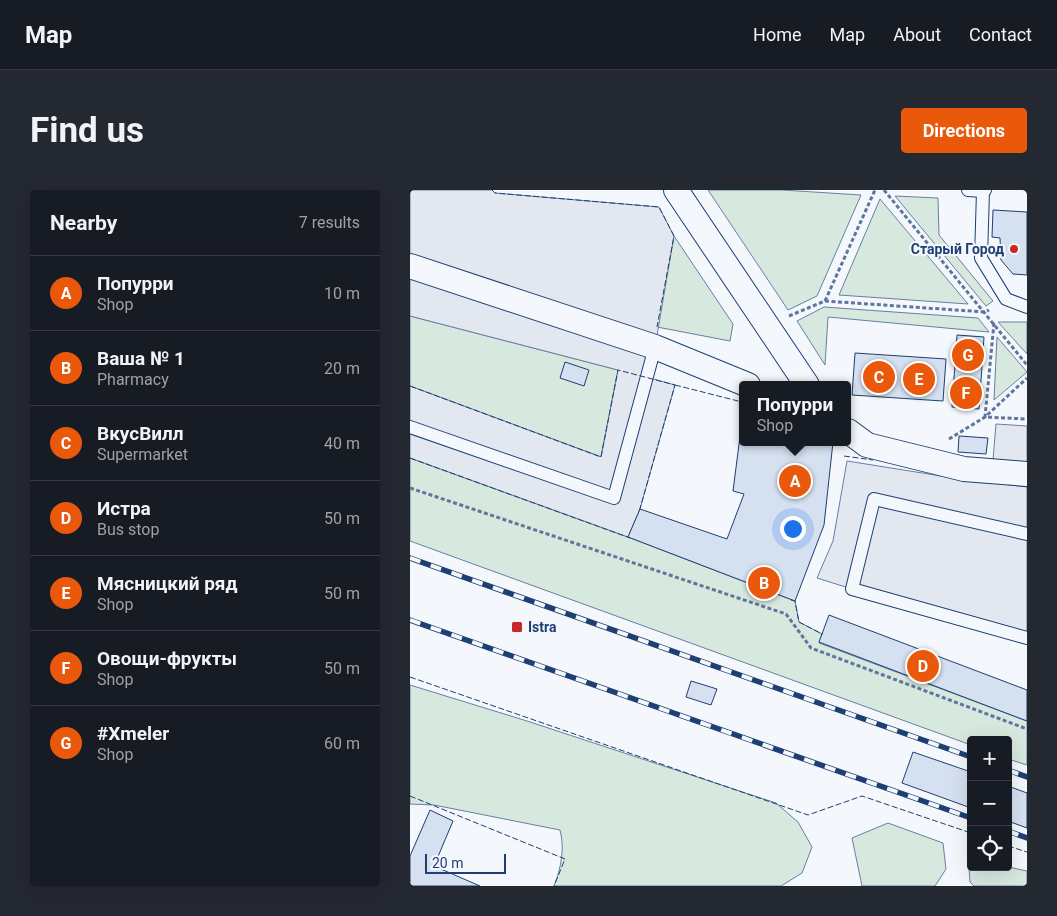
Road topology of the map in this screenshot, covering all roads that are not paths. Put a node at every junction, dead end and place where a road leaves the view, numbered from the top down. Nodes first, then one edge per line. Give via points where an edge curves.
1 (676, 190) edge
2 (968, 190) edge
3 (984, 191) edge
4 (410, 266) edge
5 (1027, 307) edge
6 (655, 347) junction
7 (739, 381) edge
8 (804, 381) edge
9 (410, 427) edge
10 (851, 433) edge
11 (1027, 474) edge
12 (1027, 534) edge
13 (1027, 638) edge

1 - 8 street
2 - 3 lane
3 - 5 lane via 981,258 1006,299
4 - 6 street
6 - 7 street
6 - 9 lane via 614,498
10 - 11 street via 867,445 964,469
12 - 13 lane via 874,499 852,589

